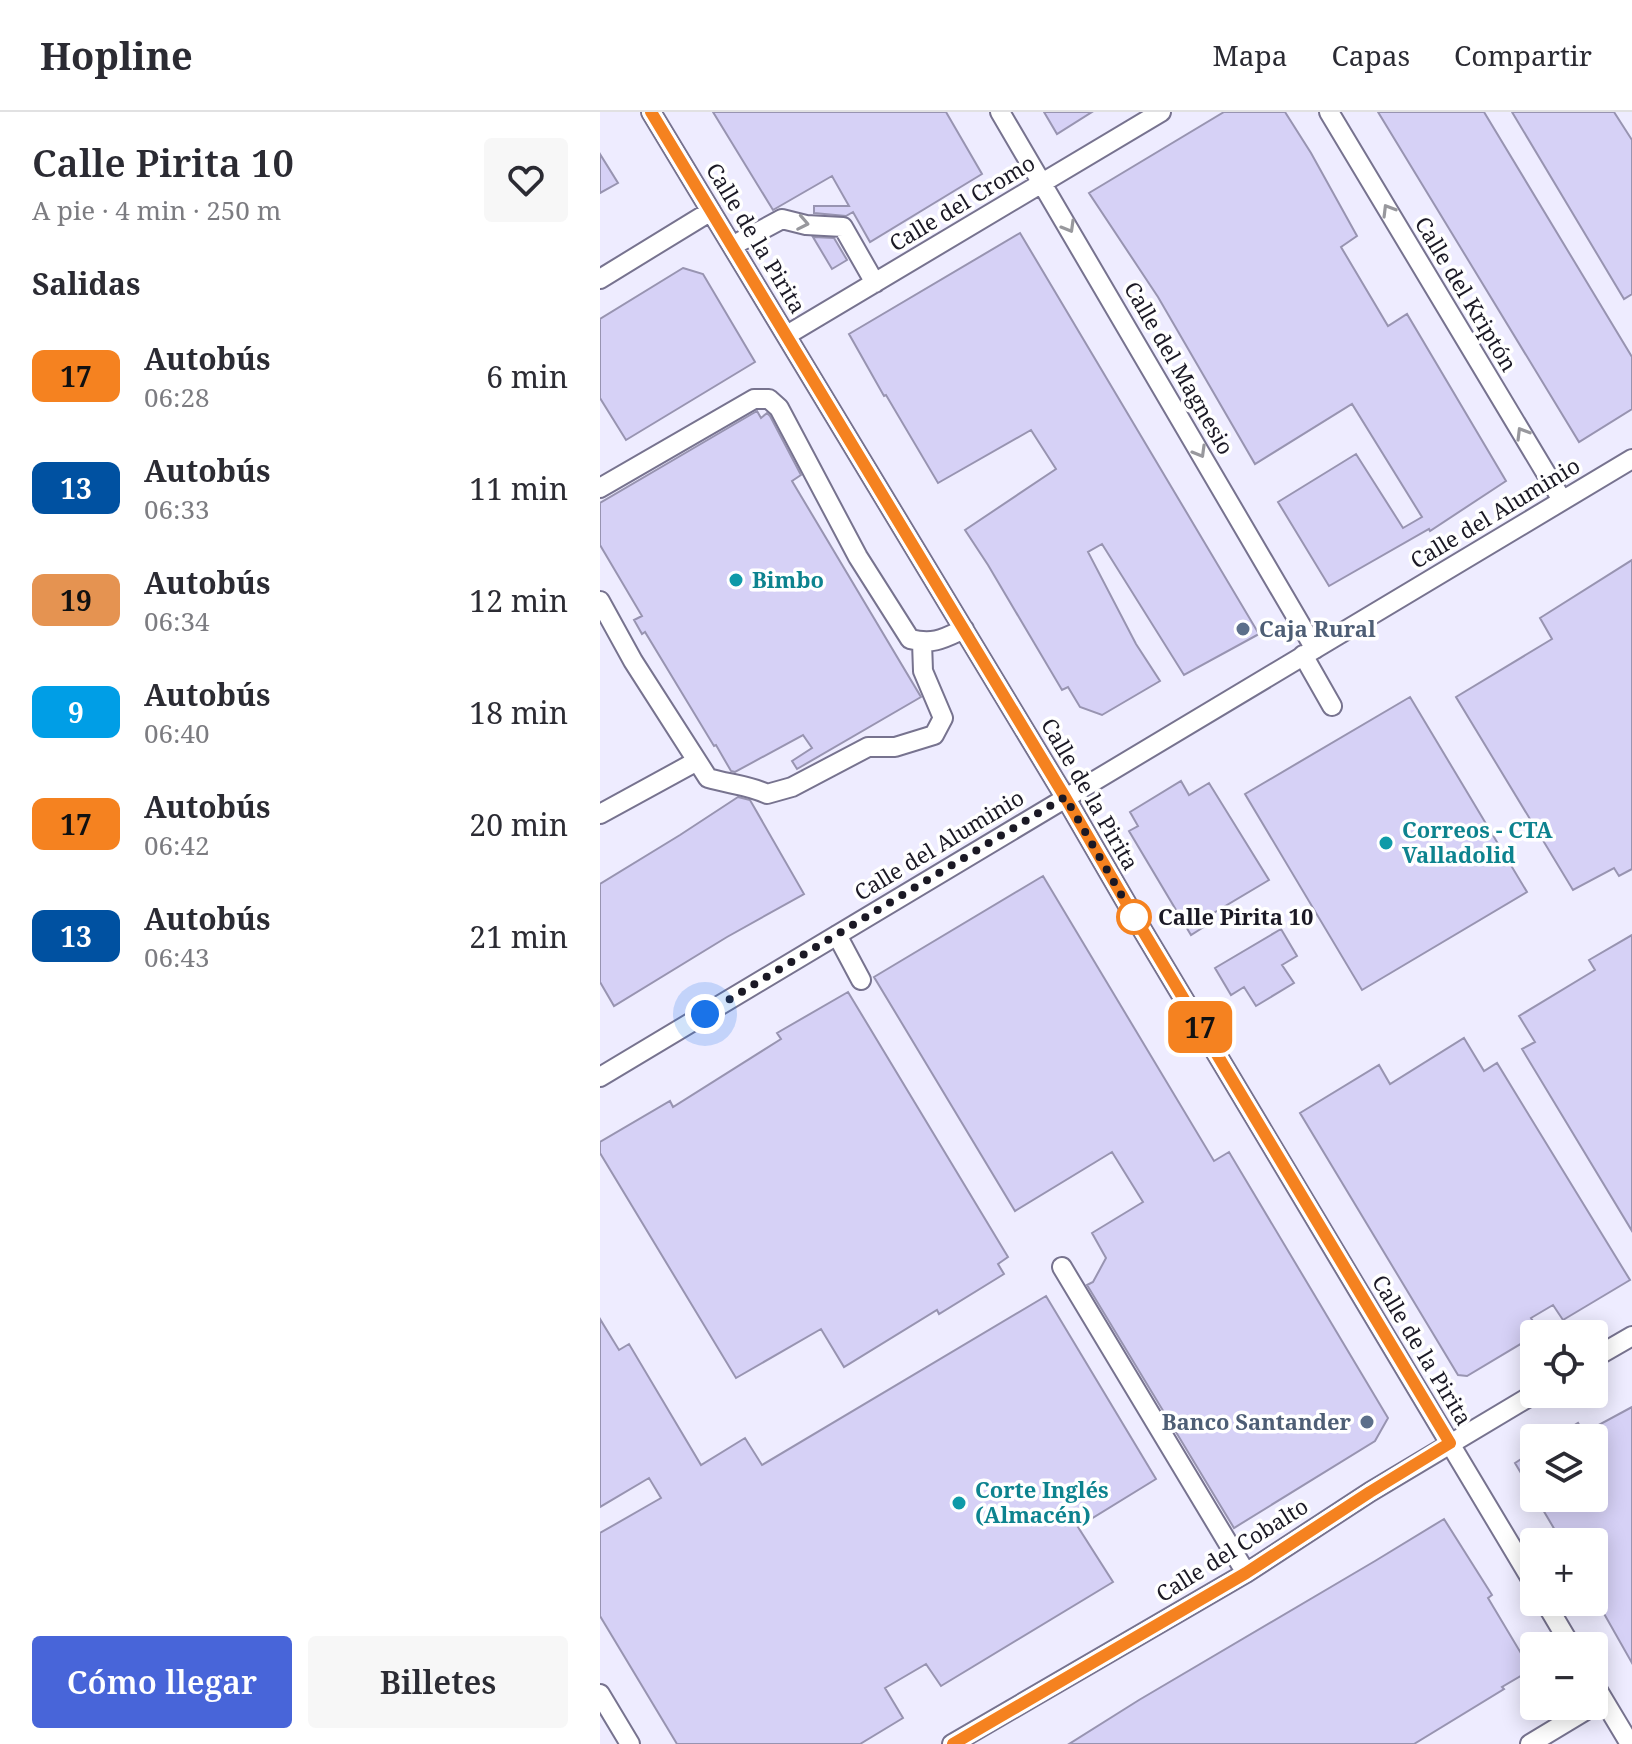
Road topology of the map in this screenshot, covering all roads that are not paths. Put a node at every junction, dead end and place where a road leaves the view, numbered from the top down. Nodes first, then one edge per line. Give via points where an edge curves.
1 (651, 112) edge
2 (1000, 112) edge
3 (1161, 112) edge
4 (1329, 112) edge
5 (1043, 183) junction
6 (711, 211) junction
7 (732, 246) junction
8 (600, 279) edge
9 (875, 283) junction
10 (787, 335) junction
11 (1632, 459) edge
12 (600, 488) edge
13 (1562, 500) junction
14 (600, 601) edge
15 (964, 629) junction
16 (922, 642) junction
17 (1309, 652) junction
18 (1332, 706) dead end
19 (697, 761) junction
20 (1065, 797) junction
21 (600, 814) edge
22 (837, 935) junction
23 (861, 980) dead end
24 (600, 1077) edge
25 (1062, 1267) dead end
26 (1632, 1336) edge
27 (1608, 1350) edge
28 (1520, 1402) edge
29 (1450, 1443) junction
30 (1520, 1560) edge
31 (1246, 1573) junction
32 (600, 1694) edge
33 (1608, 1715) edge
34 (1565, 1720) edge
35 (630, 1744) edge
36 (952, 1744) edge
37 (1530, 1744) edge
38 (1630, 1744) edge

1 - 6 street, Calle de la Pirita
2 - 5 street, Calle del Magnesio
3 - 5 street, Calle del Cromo
13 -> 4 street, Calle del Kriptón
5 - 9 street, Calle del Cromo
5 -> 17 street, Calle del Magnesio
6 - 7 street, Calle de la Pirita
6 - 8 street
7 -> 9 street via 782,219 843,227
7 - 10 street, Calle de la Pirita
9 - 10 street, Calle del Cromo
10 - 15 street, Calle de la Pirita
11 - 13 street, Calle del Aluminio
12 - 16 street via 754,399 769,399 779,408 858,557 910,639
13 - 17 street, Calle del Aluminio
14 - 19 street
15 - 16 street via 937,642
15 - 20 street, Calle de la Pirita
16 - 19 street via 923,671 943,718 934,735 895,747 868,747 792,787 767,794 708,778
17 - 18 street, Calle del Magnesio
17 - 20 street, Calle del Aluminio
19 - 21 street
20 - 22 street, Calle del Aluminio
20 - 29 street, Calle de la Pirita
22 - 23 street
22 - 24 street, Calle del Aluminio
25 - 31 street
26 - 27 street
28 - 29 street, Calle del Cobalto
29 - 30 street, Calle de la Pirita
29 - 31 street, Calle del Cobalto
31 - 36 street, Calle del Cobalto
32 - 35 street
33 - 38 street
34 - 37 street

